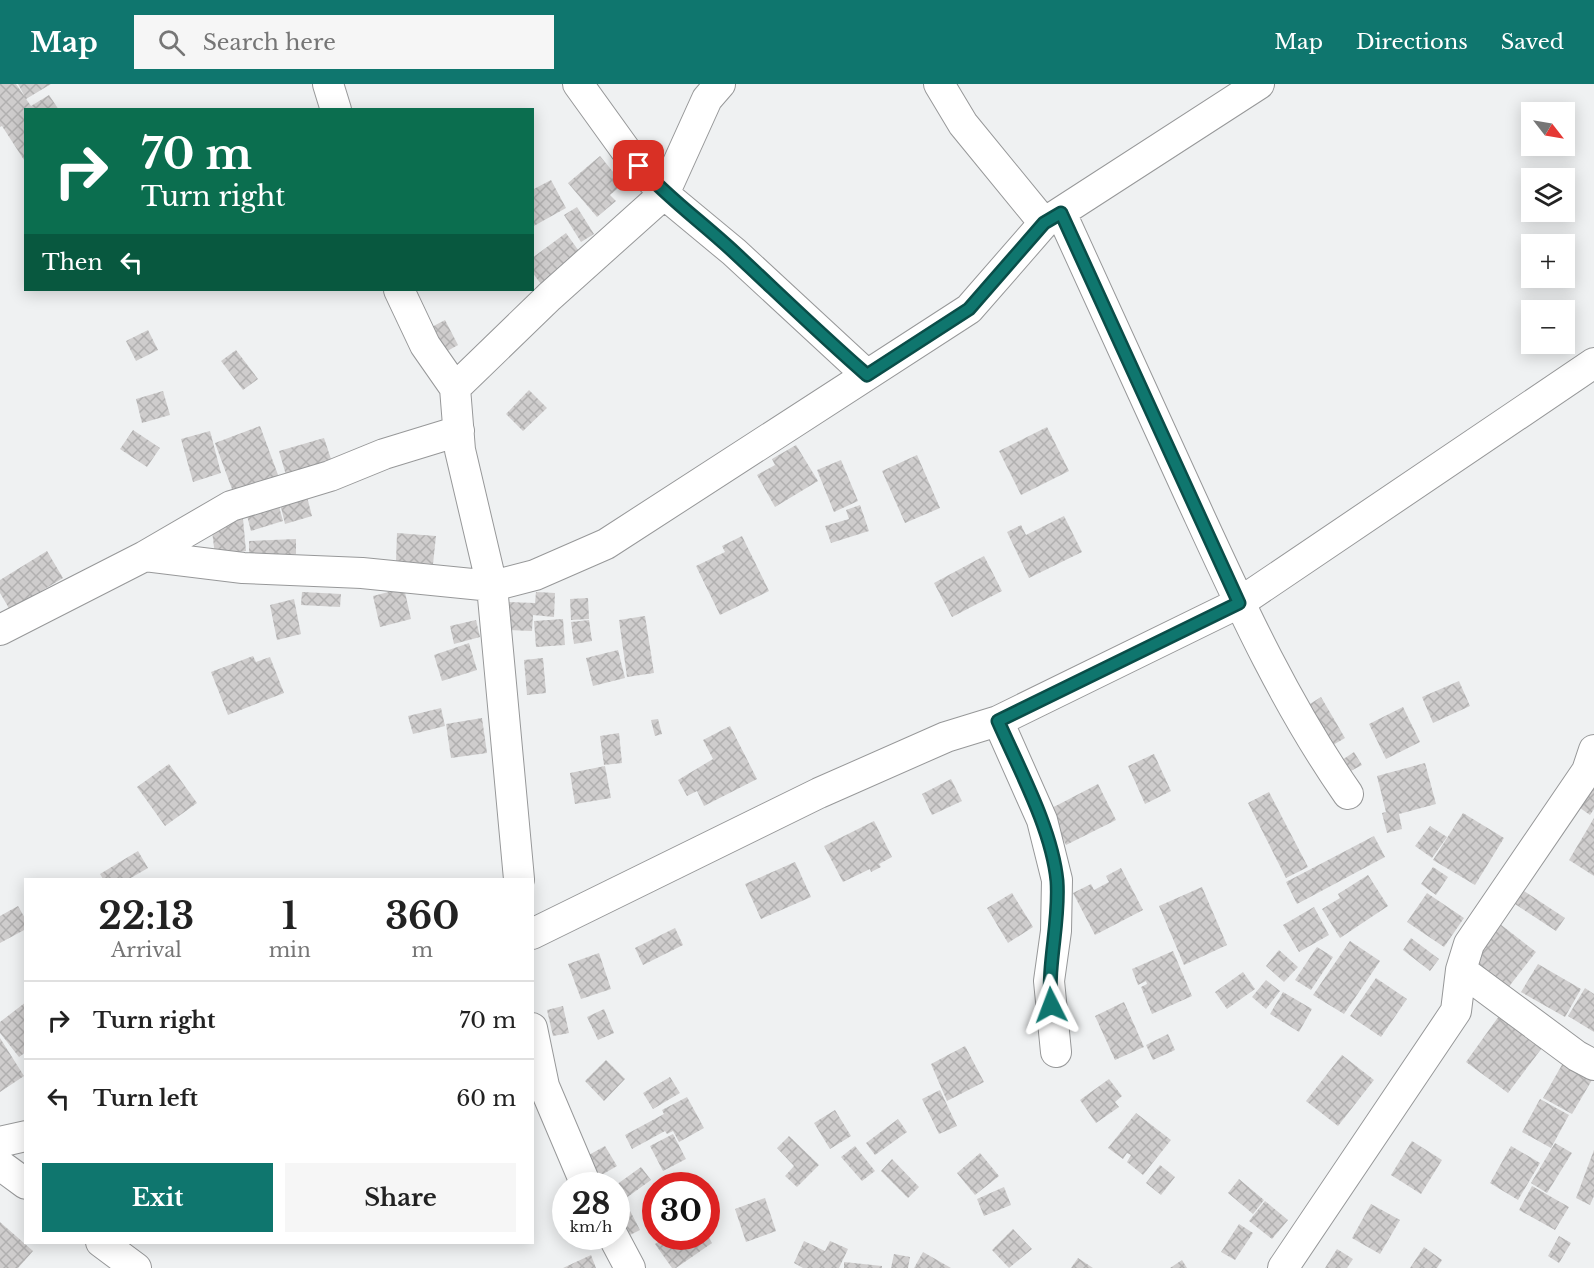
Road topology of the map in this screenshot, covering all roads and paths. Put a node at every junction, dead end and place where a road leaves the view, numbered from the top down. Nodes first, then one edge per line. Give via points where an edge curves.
1 (328, 84) edge
2 (579, 84) edge
3 (720, 84) edge
4 (939, 84) edge
5 (1259, 84) edge
6 (335, 108) edge
7 (664, 194) junction
8 (1052, 218) junction
9 (399, 291) edge
10 (1594, 363) edge
11 (867, 375) junction
12 (455, 388) junction
13 (459, 431) junction
14 (145, 556) junction
15 (492, 586) junction
16 (1239, 603) junction
17 (0, 630) edge
18 (998, 721) junction
19 (1594, 750) edge
20 (1348, 794) dead end
21 (519, 878) edge
22 (534, 933) edge
23 (1461, 970) junction
24 (534, 1038) edge
25 (1056, 1052) dead end
26 (1594, 1065) edge
27 (24, 1136) edge
28 (0, 1142) edge
29 (0, 1165) edge
30 (580, 1172) edge
31 (24, 1183) edge
32 (103, 1244) edge
33 (620, 1250) edge
34 (128, 1266) edge
35 (630, 1268) edge
36 (1283, 1268) edge

1 - 6 street
2 - 7 street via 627,152
3 - 7 street via 707,99
4 - 8 street via 963,124
5 - 8 street
7 - 11 street via 734,252
7 - 12 street
8 - 11 street via 969,309
8 - 16 street
9 - 12 street via 425,345
10 - 16 street
11 - 15 street via 606,544 535,574
12 - 13 street
13 - 14 street via 231,506
13 - 15 street
14 - 15 street via 243,568 362,573
14 - 17 street
15 - 21 street
16 - 18 street
16 - 20 street via 1301,722
18 - 22 street via 946,737 819,794
18 - 25 street via 1042,820 1057,880 1056,931 1049,981
19 - 23 street via 1587,771 1469,944
23 - 26 street
23 - 36 street via 1456,1011
24 - 30 street via 544,1086
27 - 28 street
29 - 31 street
32 - 34 street
33 - 35 street

